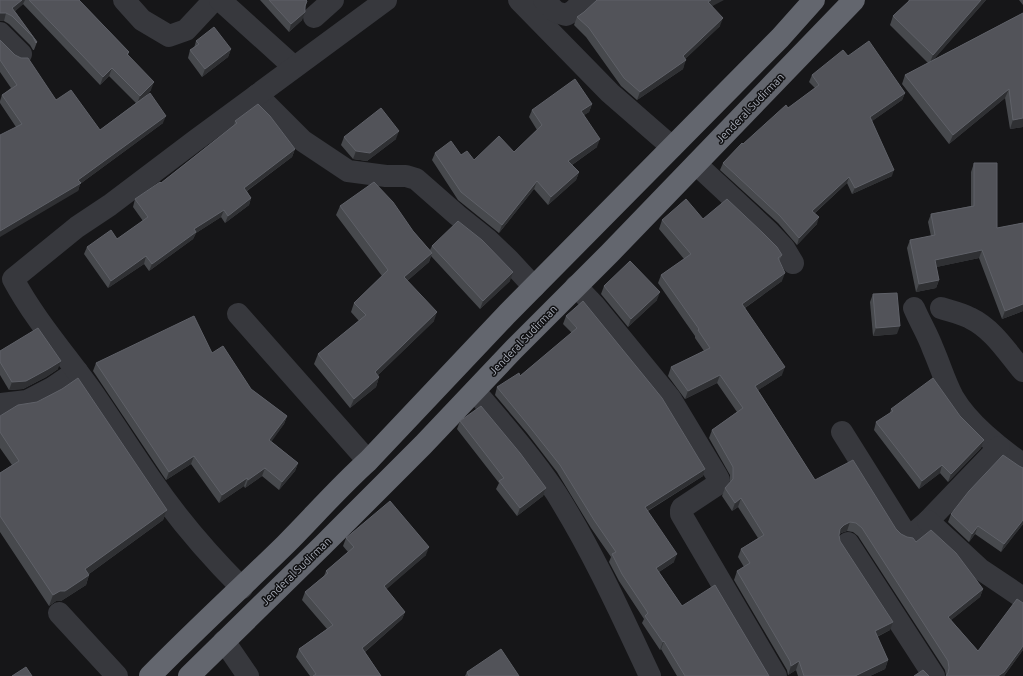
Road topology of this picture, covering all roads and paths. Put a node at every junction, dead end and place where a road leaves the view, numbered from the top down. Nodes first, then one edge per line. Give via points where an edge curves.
1 (124, 0) edge
2 (214, 0) edge
3 (220, 0) edge
4 (333, 0) edge
5 (386, 0) edge
6 (519, 0) edge
7 (544, 0) edge
8 (585, 0) edge
9 (814, 0) edge
10 (854, 0) edge
11 (314, 17) dead end
12 (0, 33) edge
13 (21, 54) dead end
14 (294, 67) junction
15 (257, 96) junction
16 (672, 147) junction
17 (696, 164) junction
18 (793, 263) dead end
19 (6, 276) edge
20 (576, 286) junction
21 (534, 287) junction
22 (914, 308) dead end
23 (941, 308) dead end
24 (238, 314) dead end
25 (77, 371) junction
26 (1023, 371) edge
27 (475, 391) junction
28 (0, 404) edge
29 (842, 432) dead end
30 (998, 447) junction
31 (368, 461) junction
32 (1023, 464) edge
33 (928, 521) junction
34 (848, 543) dead end
35 (242, 588) junction
36 (1023, 598) edge
37 (60, 614) dead end
38 (224, 641) junction
39 (117, 676) edge
40 (150, 676) edge
41 (189, 676) edge
42 (248, 676) edge
43 (650, 676) edge
44 (776, 676) edge
45 (934, 676) edge

1 - 2 street via 142,20 169,36 186,30
3 - 14 street
4 - 11 street
5 - 14 street
6 - 16 street via 610,93
7 - 8 street via 556,12 566,14
9 - 16 highway
10 - 17 highway, Jenderal Sudirman
12 - 13 street
14 - 15 street
15 - 19 street via 110,205
15 - 21 street via 303,141 348,171 416,179 509,260
16 - 21 highway
17 - 18 street via 769,232 784,248
17 - 20 highway, Jenderal Sudirman
19 - 25 street
20 - 27 highway, Jenderal Sudirman
20 - 44 street via 670,398 718,476 718,484 682,508 682,514
21 - 31 highway
22 - 30 street via 954,398 965,414
23 - 26 street via 969,317 982,325
24 - 31 street
25 - 28 street via 27,401
25 - 35 street via 177,515
27 - 38 highway, Jenderal Sudirman via 324,545
27 - 43 street via 518,441 555,492 588,547
29 - 33 street via 904,530 910,534 914,533
30 - 32 street
30 - 33 street
31 - 35 highway
33 - 36 street via 980,569
34 - 45 street
35 - 40 highway
37 - 39 street
38 - 41 highway, Jenderal Sudirman
38 - 42 street

